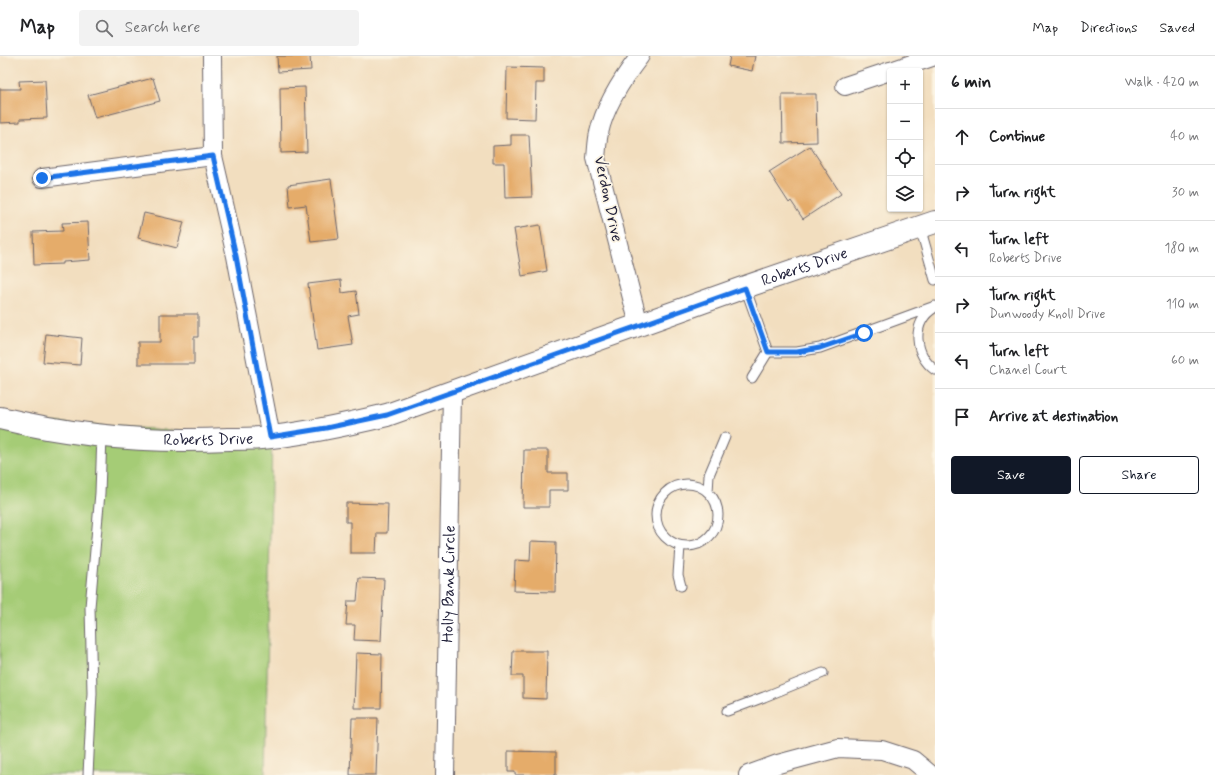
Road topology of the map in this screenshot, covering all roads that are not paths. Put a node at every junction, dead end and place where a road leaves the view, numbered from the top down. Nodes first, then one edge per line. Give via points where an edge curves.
1 (212, 56) edge
2 (640, 56) edge
3 (935, 56) edge
4 (899, 68) edge
5 (887, 72) edge
6 (845, 86) dead end
7 (213, 156) junction
8 (42, 178) dead end
9 (928, 224) edge
10 (935, 280) edge
11 (745, 288) junction
12 (935, 307) edge
13 (639, 325) junction
14 (768, 352) junction
15 (935, 370) edge
16 (752, 378) dead end
17 (452, 393) junction
18 (0, 418) edge
19 (102, 435) junction
20 (270, 437) junction
21 (725, 437) dead end
22 (708, 492) junction
23 (680, 546) junction
24 (681, 586) dead end
25 (823, 673) dead end
26 (727, 710) dead end
27 (88, 775) edge
28 (445, 775) edge
29 (748, 775) edge
30 (932, 775) edge

1 - 7 street
2 - 13 street, Verdon Drive via 626,75 607,110 599,133 596,158
3 - 4 street
5 - 6 street
7 - 8 street
7 - 20 street via 236,256
9 - 10 lane
9 - 11 street, Roberts Drive
11 - 13 street, Roberts Drive
11 - 14 lane
12 - 14 lane via 820,348 797,352
12 - 15 lane via 923,319 918,331 922,355 928,365
13 - 17 street, Roberts Drive
14 - 16 lane
17 - 20 street, Roberts Drive via 387,415
17 - 28 street, Holly Bank Circle
18 - 19 street, Roberts Drive
19 - 20 street, Roberts Drive via 137,439 202,440
19 - 27 lane via 100,493 90,608 92,694
21 - 22 lane via 709,474
22 - 23 lane via 717,510 714,530 700,544
22 - 23 lane via 689,484 679,485 662,496 657,505 657,526 662,535
23 - 24 lane via 678,575
25 - 26 lane via 764,698
29 - 30 street via 838,748 882,750 913,760

